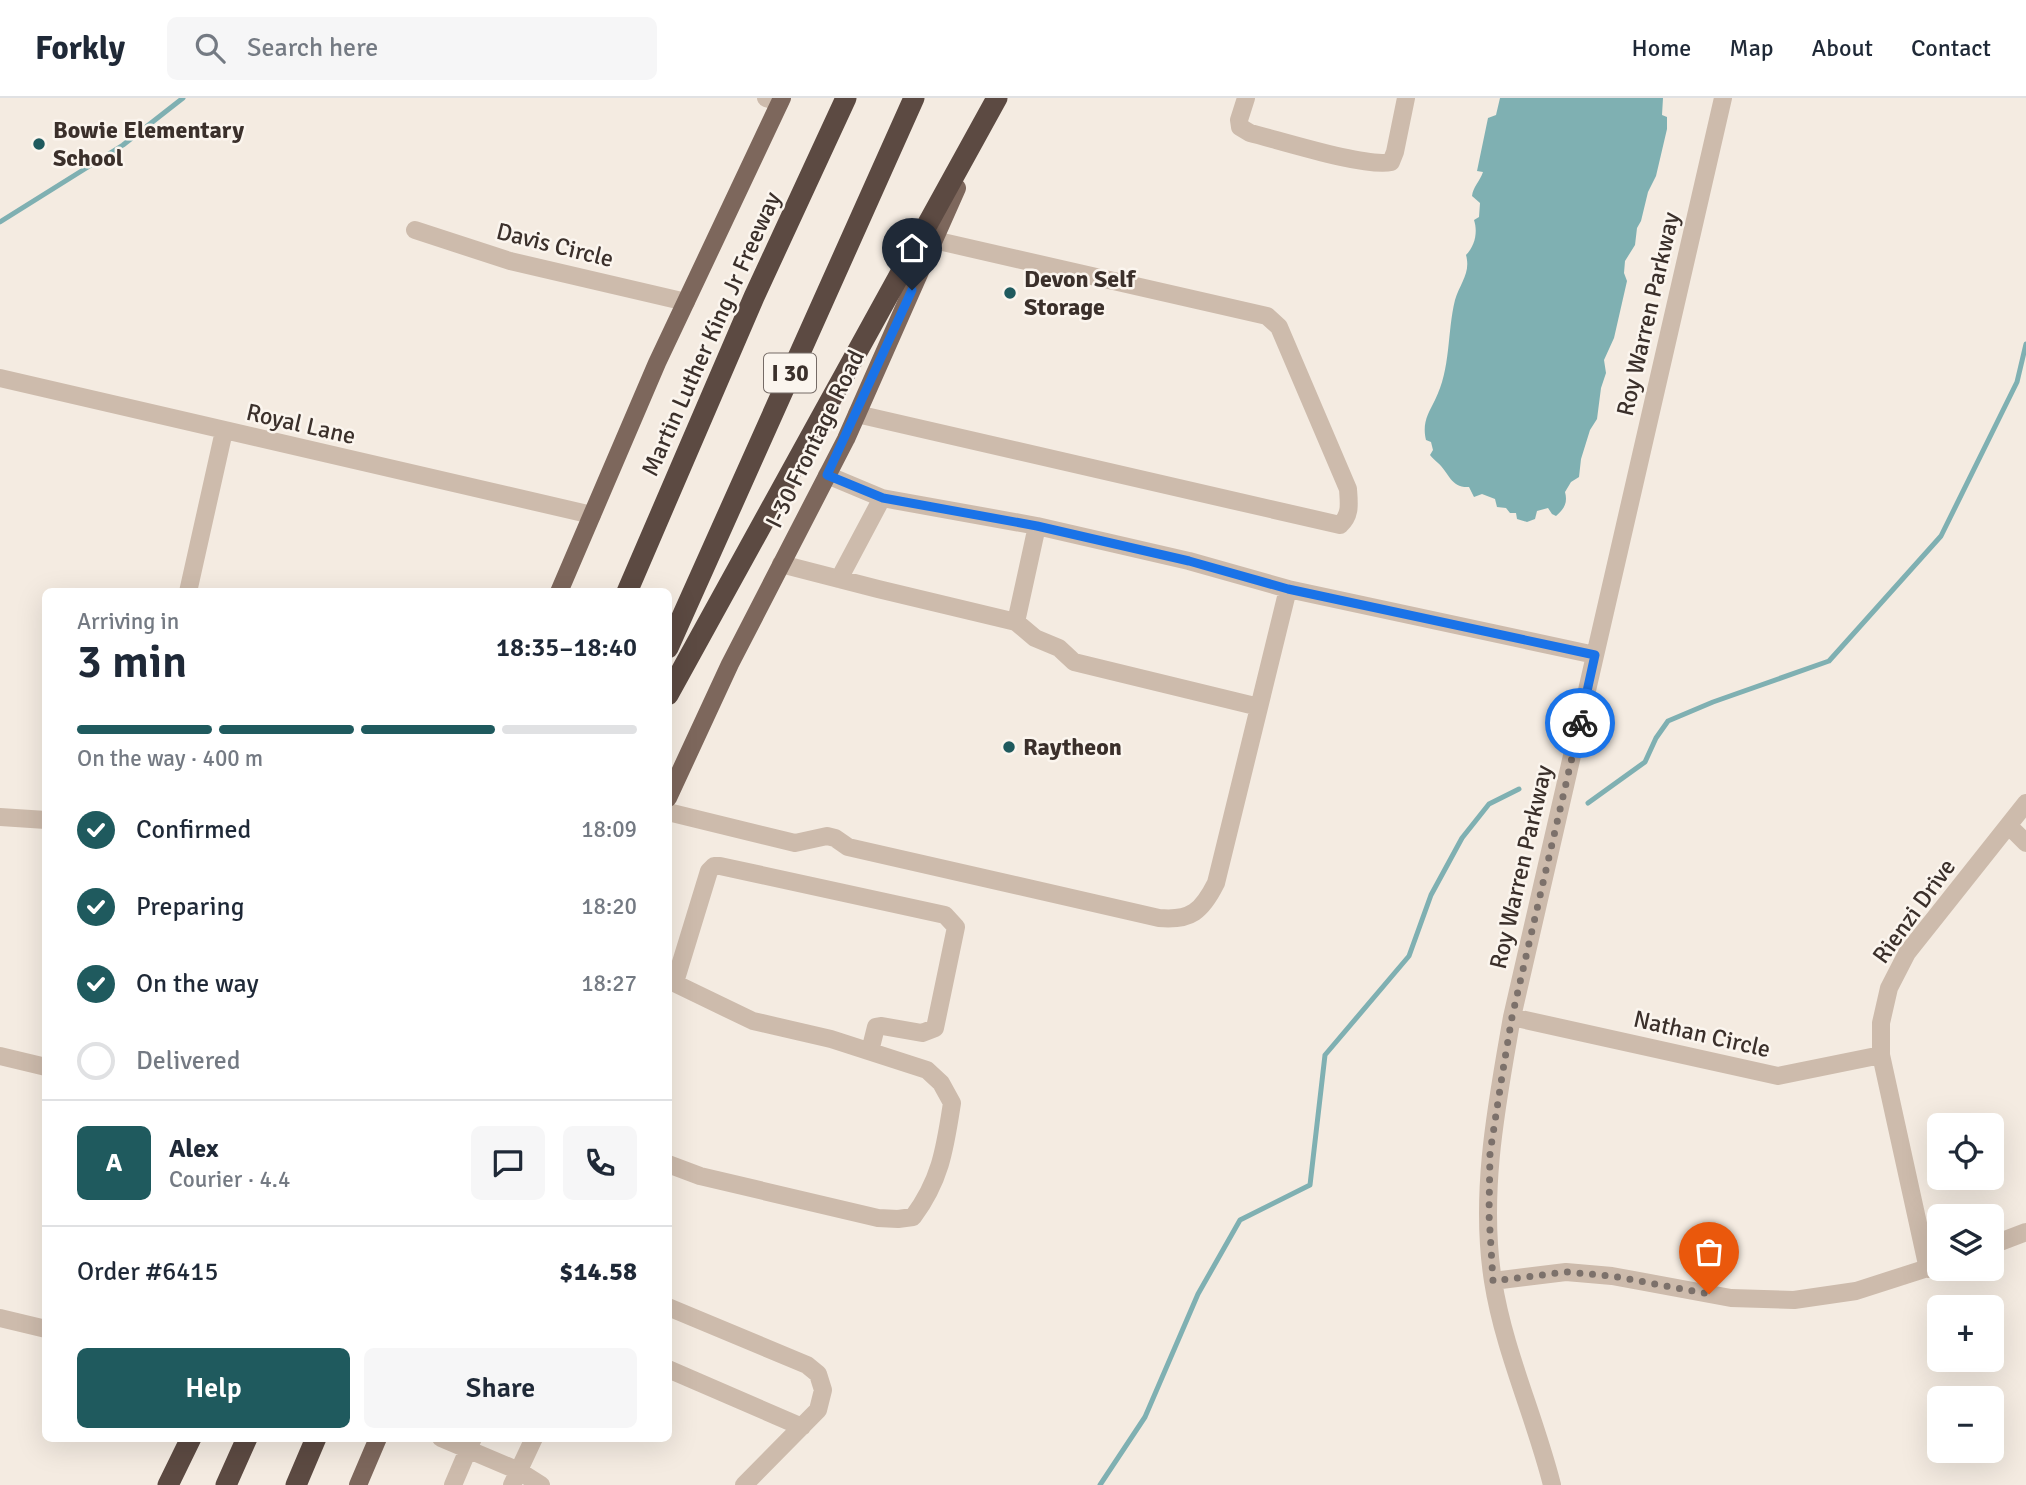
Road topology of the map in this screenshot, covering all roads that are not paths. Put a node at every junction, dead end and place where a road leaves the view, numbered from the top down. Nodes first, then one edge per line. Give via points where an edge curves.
1 (846, 98) edge
2 (914, 98) edge
3 (997, 98) edge
4 (1247, 98) edge
5 (1406, 98) edge
6 (1723, 98) edge
7 (776, 99) edge
8 (415, 230) dead end
9 (934, 240) junction
10 (685, 302) junction
11 (0, 378) edge
12 (857, 414) junction
13 (223, 431) junction
14 (827, 475) junction
15 (883, 498) junction
16 (592, 515) junction
17 (1037, 526) junction
18 (781, 564) junction
19 (839, 579) junction
20 (191, 588) edge
21 (561, 588) edge
22 (629, 588) edge
23 (1288, 589) junction
24 (1016, 622) junction
25 (672, 639) edge
26 (1595, 655) junction
27 (672, 688) edge
28 (1259, 707) junction
29 (672, 789) edge
30 (2026, 803) edge
31 (672, 812) edge
32 (0, 817) edge
33 (42, 820) edge
34 (2009, 826) junction
35 (2026, 843) edge
36 (672, 981) edge
37 (1512, 1017) junction
38 (870, 1051) junction
39 (1881, 1055) junction
40 (0, 1056) edge
41 (42, 1066) edge
42 (672, 1166) edge
43 (2026, 1232) edge
44 (2004, 1240) edge
45 (1927, 1243) edge
46 (1927, 1269) edge
47 (1493, 1281) junction
48 (672, 1309) edge
49 (0, 1318) edge
50 (42, 1328) edge
51 (672, 1371) edge
52 (802, 1427) junction
53 (183, 1442) edge
54 (189, 1442) edge
55 (245, 1442) edge
56 (314, 1442) edge
57 (376, 1442) edge
58 (532, 1442) edge
59 (471, 1444) edge
60 (515, 1478) edge
61 (166, 1485) edge
62 (226, 1485) edge
63 (296, 1485) edge
64 (358, 1485) edge
65 (453, 1485) edge
66 (541, 1485) edge
67 (744, 1485) edge
68 (1552, 1485) edge

1 - 22 highway, Martin Luther King Jr Freeway / I 30
2 - 25 highway, I 30
3 - 9 main road, I-30 Frontage Road
3 - 27 highway
4 - 5 street via 1239,120 1240,127 1250,133 1384,164 1391,162 1395,152
6 - 26 street, Roy Warren Parkway
7 - 10 main road
8 - 10 street, Davis Circle via 510,261
9 - 12 main road, I-30 Frontage Road
9 - 12 street via 1267,316 1279,327 1348,489 1347,519 1340,525
10 - 16 main road
11 - 13 street, Royal Lane
12 - 14 main road, I-30 Frontage Road
13 - 16 street, Royal Lane
13 - 20 street
14 - 15 street
14 - 18 main road, I-30 Frontage Road
15 - 17 street
15 - 19 street
16 - 21 main road
17 - 23 street
17 - 24 street
18 - 19 street
18 - 29 main road, I-30 Frontage Road
19 - 24 street
23 - 26 street
23 - 28 street
24 - 28 street via 1074,662
26 - 37 street, Roy Warren Parkway
28 - 31 street via 1216,883 1205,904 1177,920 848,847 827,836 795,843
30 - 34 street, Rienzi Drive
32 - 33 street
34 - 35 street
34 - 39 street, Rienzi Drive via 1907,953 1889,988 1881,1023
36 - 38 street via 753,1020
36 - 38 street via 714,866 945,915 956,927 935,1028 922,1034 876,1027
37 - 39 street, Nathan Circle via 1778,1076
37 - 47 street, Roy Warren Parkway via 1490,1153
38 - 42 street via 927,1070 952,1103 943,1162 913,1217 878,1217
39 - 45 street, Rienzi Drive
40 - 41 street
43 - 44 street
46 - 47 street via 1856,1291 1794,1300 1731,1298 1566,1272
47 - 68 street, Roy Warren Parkway
48 - 52 street via 807,1365 818,1374 822,1390 818,1410
49 - 50 street
51 - 52 street
52 - 67 street
53 - 61 main road
54 - 61 highway
55 - 62 highway
56 - 63 highway
57 - 64 main road
58 - 60 street
59 - 60 street
59 - 65 street
60 - 66 street

